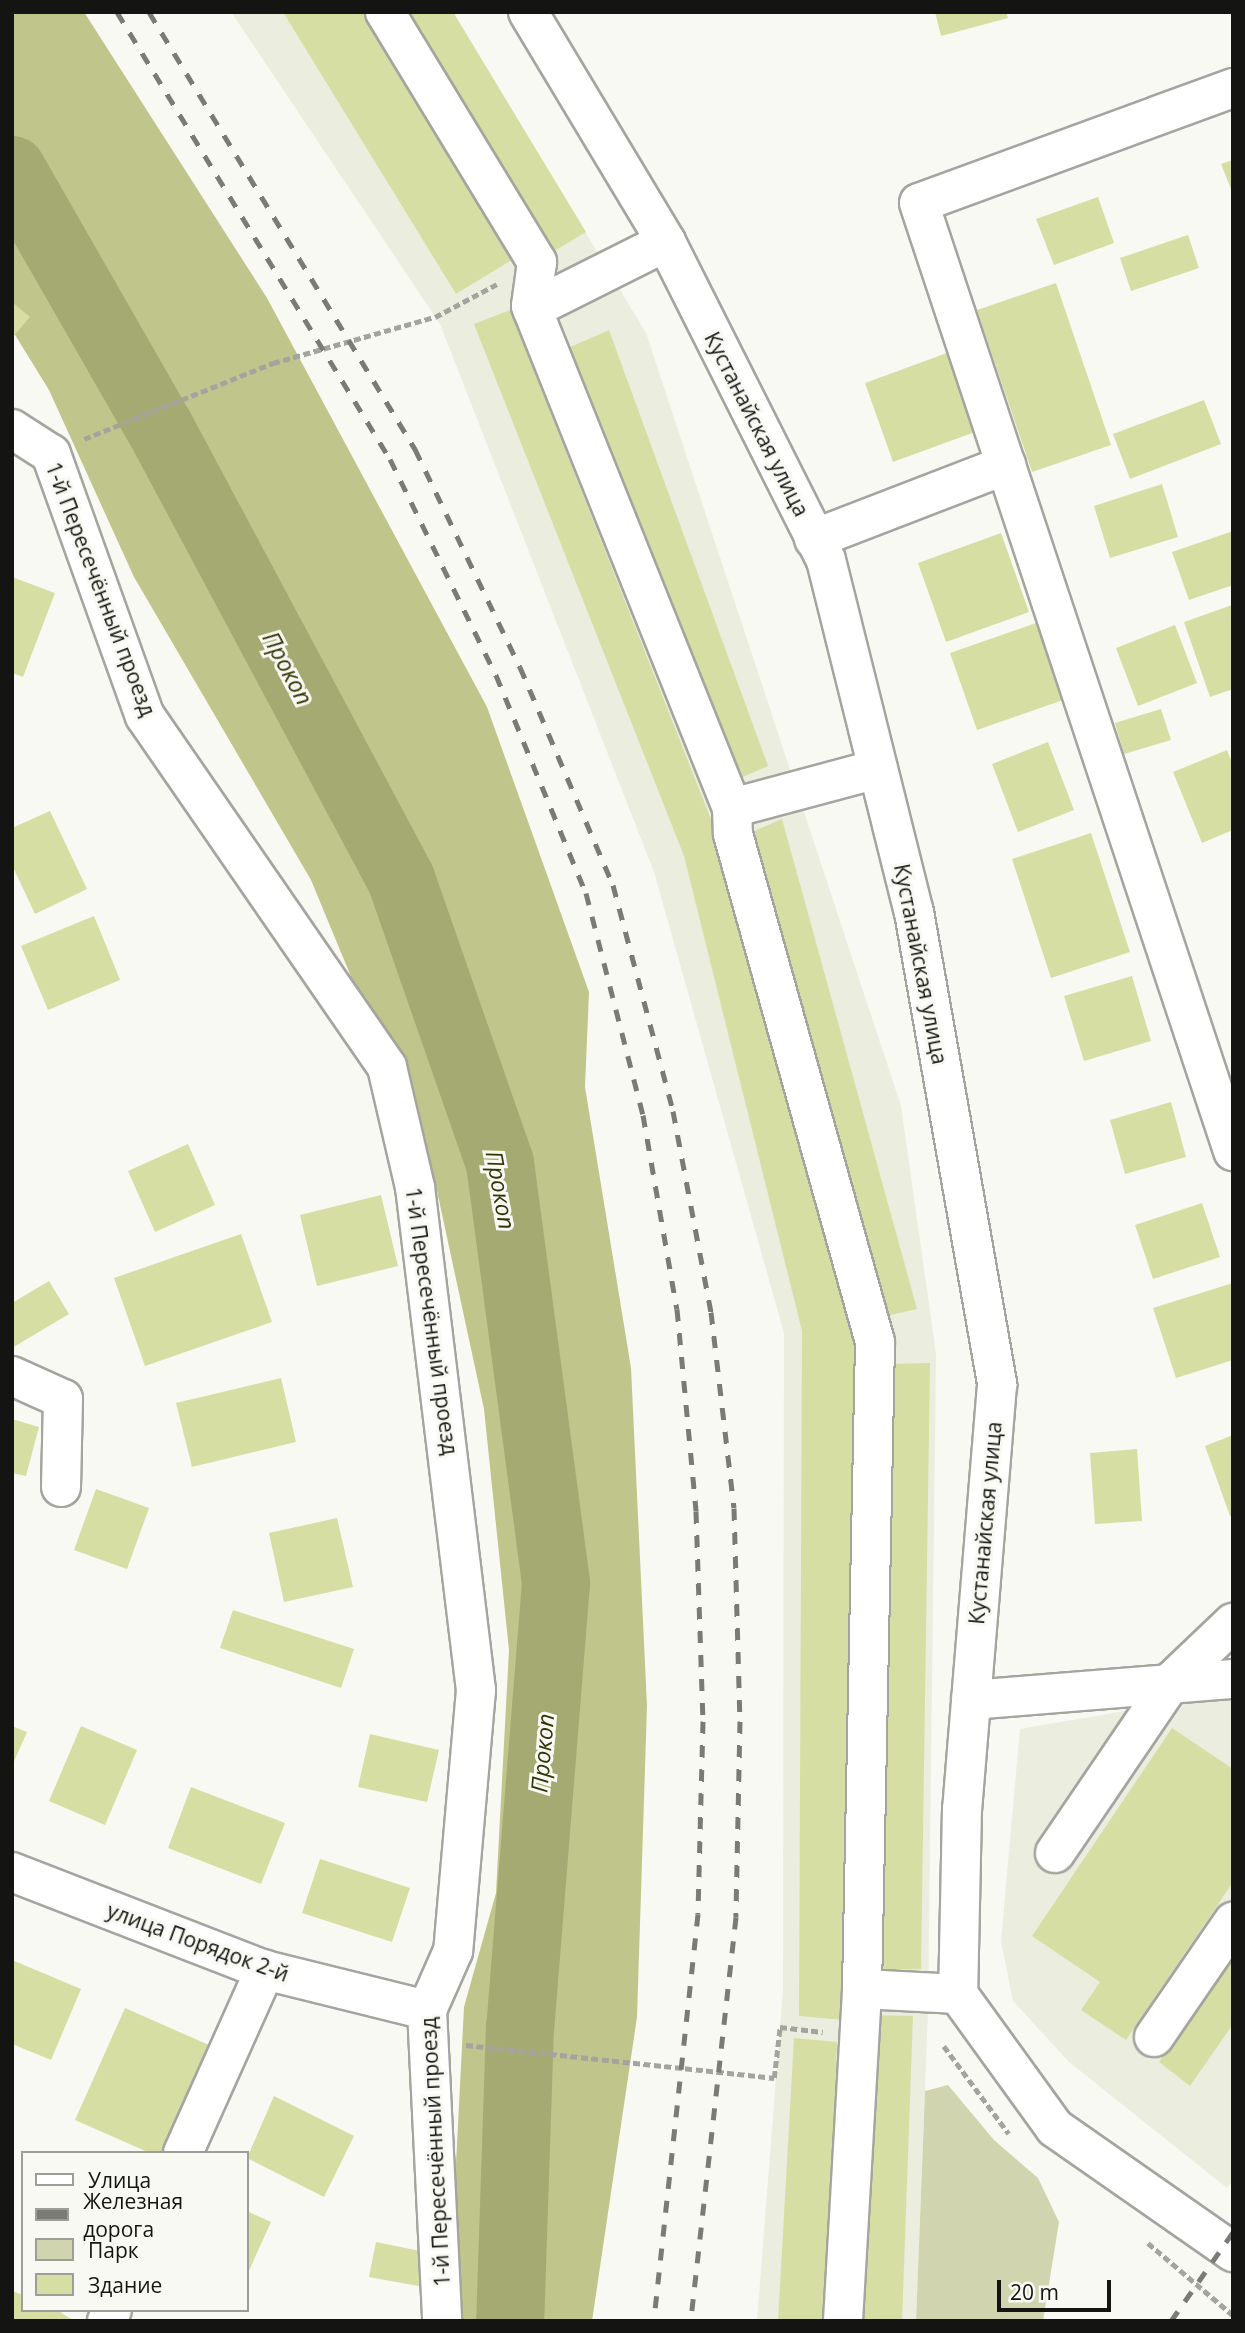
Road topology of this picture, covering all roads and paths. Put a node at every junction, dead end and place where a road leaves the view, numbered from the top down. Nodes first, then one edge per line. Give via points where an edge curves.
1 (385, 12) edge
2 (528, 12) edge
3 (1233, 88) edge
4 (666, 242) junction
5 (537, 262) junction
6 (532, 309) junction
7 (12, 429) edge
8 (51, 454) junction
9 (1006, 465) junction
10 (814, 539) junction
11 (878, 769) junction
12 (732, 808) junction
13 (1233, 1151) edge
14 (12, 1376) edge
15 (61, 1487) dead end
16 (1233, 1623) edge
17 (1233, 1679) edge
18 (1171, 1682) junction
19 (971, 1700) junction
20 (1055, 1853) dead end
21 (12, 1872) edge
22 (1233, 1922) edge
23 (265, 1970) junction
24 (862, 1989) junction
25 (958, 1994) junction
26 (427, 2010) junction
27 (859, 2036) junction
28 (1154, 2037) dead end
29 (464, 2045) dead end
30 (184, 2151) edge
31 (1233, 2252) edge
32 (1195, 2285) dead end
33 (1233, 2315) edge
34 (442, 2321) edge
35 (843, 2321) edge

1 - 5 street
2 - 4 street, Кустанайская улица
3 - 9 street via 919,203
4 - 6 street
4 - 10 street, Кустанайская улица
5 - 6 street
5 - 8 path via 435,317 273,363
6 - 12 street
7 - 8 street, 1-й Пересечённый проезд
8 - 26 street, 1-й Пересечённый проезд via 145,716 387,1067 415,1187 476,1690 453,1951
9 - 10 street
9 - 13 street
10 - 11 street, Кустанайская улица
11 - 12 street
11 - 19 street, Кустанайская улица via 914,912 997,1385
12 - 24 street via 733,834 875,1342
14 - 15 street via 63,1399
16 - 18 street
17 - 18 street
18 - 19 street
18 - 20 street
19 - 25 street, Кустанайская улица
21 - 23 street, улица Порядок 2-й
22 - 28 street
23 - 26 street, улица Порядок 2-й
23 - 30 street
24 - 25 street
24 - 27 street
25 - 31 street via 1055,2128
26 - 34 street, 1-й Пересечённый проезд
27 - 29 path via 780,2027 774,2077
27 - 35 street
32 - 33 path

